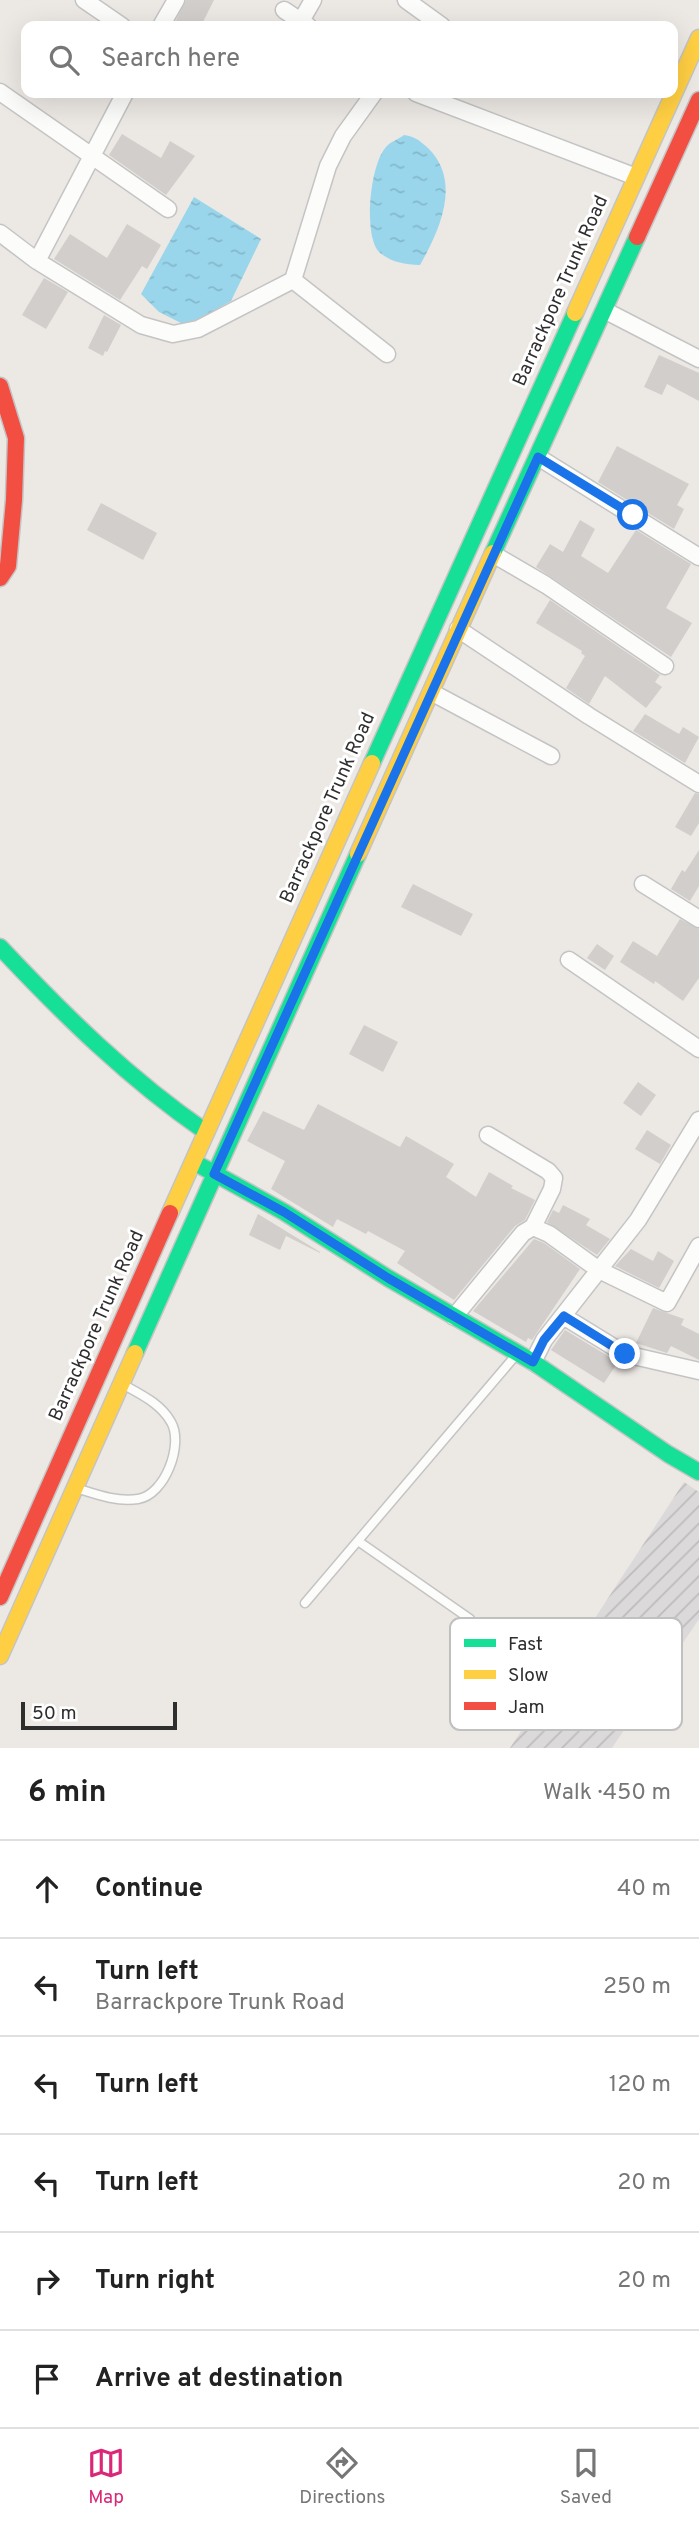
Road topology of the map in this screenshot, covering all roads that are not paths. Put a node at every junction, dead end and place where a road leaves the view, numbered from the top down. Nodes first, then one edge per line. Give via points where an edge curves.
1 (83, 0) edge
2 (177, 0) edge
3 (313, 0) edge
4 (407, 0) edge
5 (284, 10) dead end
6 (114, 21) edge
7 (164, 21) edge
8 (300, 21) edge
9 (306, 21) edge
10 (435, 21) edge
11 (699, 38) edge
12 (678, 84) edge
13 (0, 92) edge
14 (122, 98) edge
15 (370, 98) edge
16 (429, 98) edge
17 (672, 98) edge
18 (699, 100) edge
19 (92, 157) junction
20 (636, 177) junction
21 (167, 209) dead end
22 (0, 233) edge
23 (37, 261) junction
24 (293, 280) junction
25 (604, 310) junction
26 (387, 354) dead end
27 (699, 359) edge
28 (0, 386) edge
29 (538, 457) junction
30 (493, 554) junction
31 (699, 557) edge
32 (0, 579) edge
33 (458, 629) junction
34 (665, 666) dead end
35 (431, 692) junction
36 (551, 756) dead end
37 (698, 781) edge
38 (643, 884) dead end
39 (699, 919) edge
40 (0, 947) edge
41 (569, 960) dead end
42 (699, 1049) edge
43 (699, 1120) edge
44 (206, 1132) junction
45 (488, 1135) dead end
46 (193, 1160) junction
47 (214, 1174) junction
48 (533, 1227) junction
49 (699, 1246) edge
50 (600, 1270) junction
51 (564, 1316) junction
52 (454, 1317) junction
53 (516, 1354) junction
54 (533, 1362) junction
55 (699, 1371) edge
56 (122, 1384) junction
57 (699, 1472) edge
58 (76, 1488) junction
59 (358, 1541) junction
60 (0, 1597) edge
61 (305, 1603) dead end
62 (469, 1618) edge
63 (0, 1656) edge

1 - 6 street
2 - 7 street
3 - 9 street
4 - 10 street
5 - 8 street
11 - 12 main road, Barrackpore Trunk Road
13 - 19 street
14 - 19 street
15 - 24 street via 343,135 328,166
16 - 20 street
17 - 20 main road, Barrackpore Trunk Road
18 - 25 main road
19 - 21 street
19 - 23 street
20 - 44 main road, Barrackpore Trunk Road
22 - 23 street
23 - 24 street via 141,326 173,334 198,329
24 - 26 street
25 - 27 street
25 - 29 main road
28 - 32 main road via 16,438 8,566
29 - 30 main road
29 - 31 street
30 - 33 main road
30 - 34 street
33 - 35 main road
33 - 37 street
35 - 36 street
35 - 47 main road
38 - 39 street
40 - 44 main road via 101,1051
41 - 42 street
43 - 50 street via 638,1220
44 - 46 main road, Barrackpore Trunk Road
45 - 48 street via 554,1178
46 - 47 main road
46 - 60 main road, Barrackpore Trunk Road
47 - 52 main road
47 - 56 main road
48 - 50 street
48 - 52 street via 523,1233
49 - 50 street via 667,1303
50 - 51 street
51 - 54 street
51 - 55 street via 625,1354
52 - 53 main road
53 - 54 main road
53 - 59 lane
54 - 57 main road
56 - 58 main road
56 - 58 lane via 158,1405 173,1424 175,1447 170,1468 159,1486 141,1499 117,1500
58 - 63 main road
59 - 61 lane
59 - 62 lane

